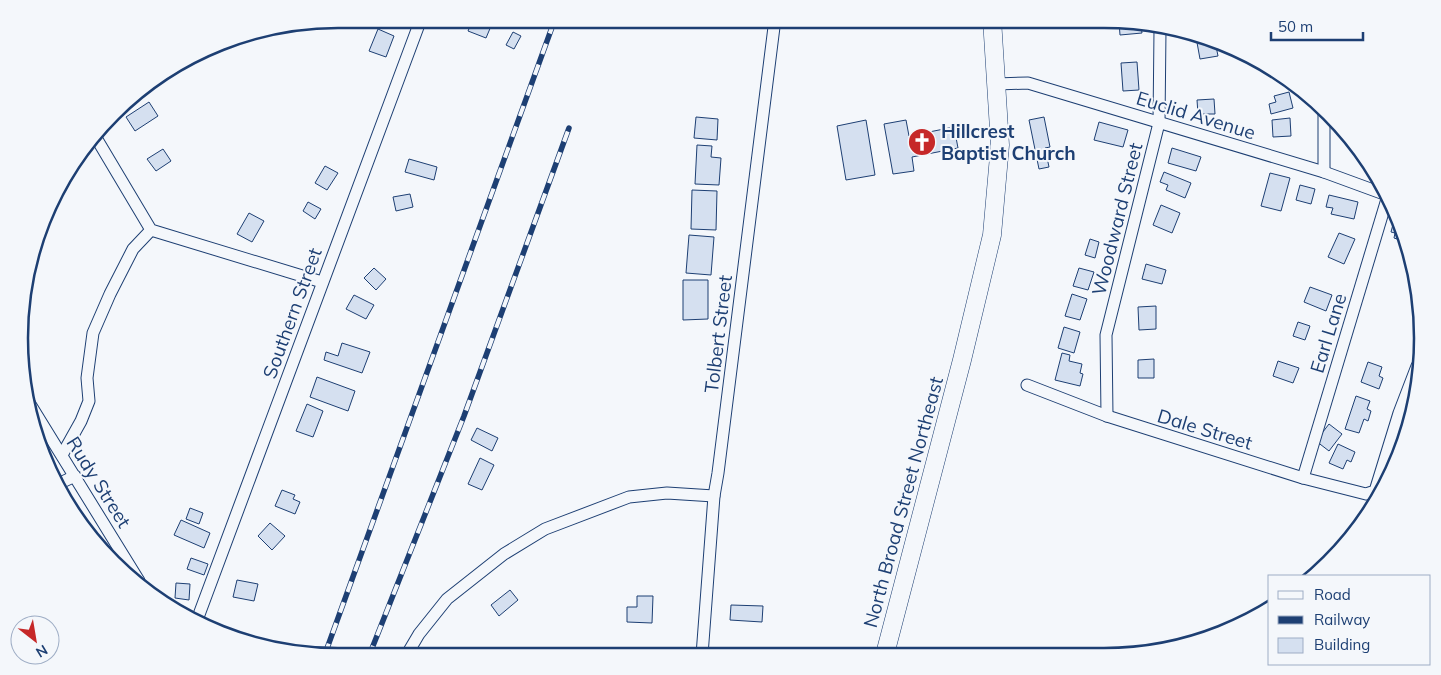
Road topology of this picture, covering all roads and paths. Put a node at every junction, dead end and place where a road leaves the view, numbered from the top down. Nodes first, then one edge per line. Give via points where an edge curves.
1 (418, 28) edge
2 (773, 28) edge
3 (993, 28) edge
4 (1160, 32) edge
5 (996, 84) junction
6 (1324, 119) edge
7 (1159, 123) junction
8 (98, 141) edge
9 (1324, 172) junction
10 (1377, 191) edge
11 (1385, 207) edge
12 (151, 230) junction
13 (322, 282) junction
14 (1027, 385) dead end
15 (1410, 385) edge
16 (38, 416) edge
17 (1107, 416) junction
18 (62, 455) junction
19 (75, 476) junction
20 (1303, 478) junction
21 (63, 482) edge
22 (1378, 482) edge
23 (1372, 492) edge
24 (714, 496) junction
25 (133, 571) edge
26 (199, 615) edge
27 (411, 648) edge
28 (703, 648) edge
29 (887, 648) edge

1 - 13 street, Southern Street
2 - 24 street, Tolbert Street
3 - 5 main road, North Broad Street Northeast
4 - 7 street, Woodward Street
5 - 7 street, Euclid Avenue via 1028,83
5 - 29 main road, North Broad Street Northeast via 1000,146 992,235
6 - 9 street
7 - 9 street, Euclid Avenue
7 - 17 street, Woodward Street via 1106,335
8 - 12 street
9 - 10 street, Euclid Avenue
11 - 20 street, Earl Lane
12 - 13 street
12 - 18 street via 133,249 93,333 88,356 88,401
13 - 26 street, Southern Street
14 - 17 street, Dale Street
15 - 22 street, Dale Street
16 - 18 street, Rudy Street
17 - 20 street, Dale Street
18 - 19 street, Rudy Street
19 - 21 street
19 - 25 street, Rudy Street
20 - 23 street, Dale Street via 1366,494
24 - 27 street via 667,493 629,497 545,528 504,554 447,599
24 - 28 street, Tolbert Street

